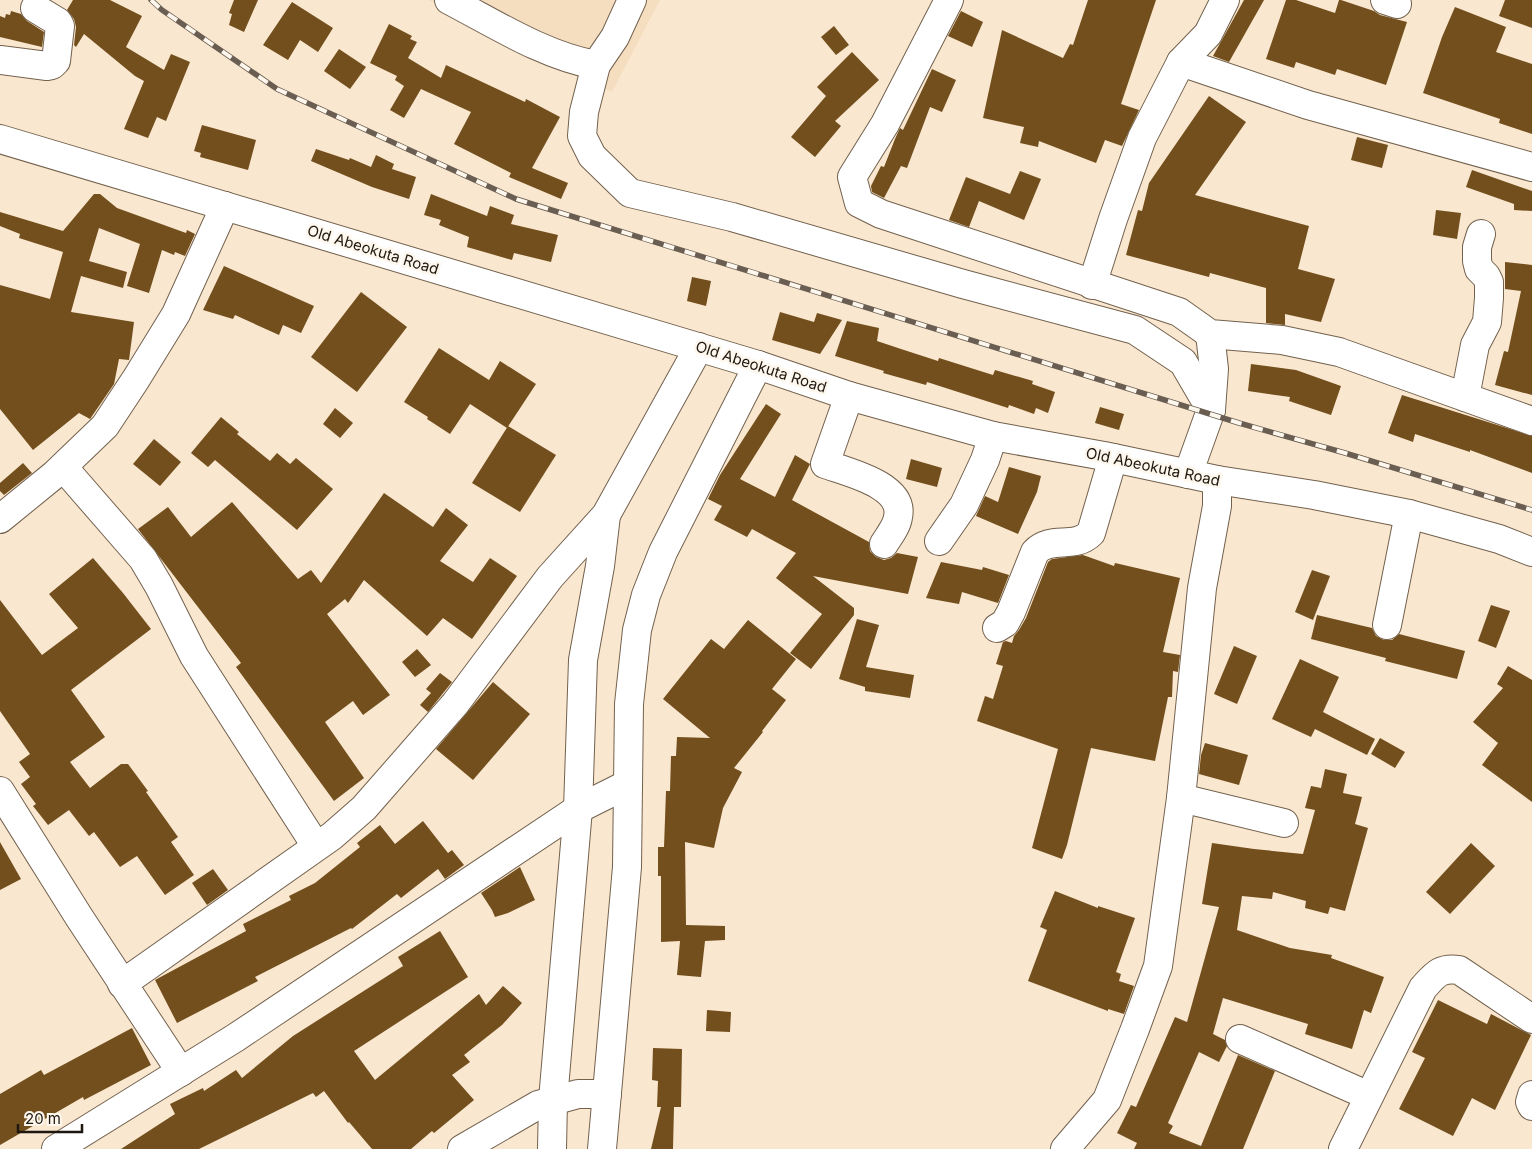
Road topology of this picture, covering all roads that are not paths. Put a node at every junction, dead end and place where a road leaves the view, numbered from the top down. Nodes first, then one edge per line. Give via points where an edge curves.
1 (449, 0) edge
2 (632, 0) edge
3 (949, 0) edge
4 (1225, 0) edge
5 (35, 8) dead end
6 (0, 60) edge
7 (1181, 62) junction
8 (596, 65) junction
9 (0, 139) edge
10 (1532, 167) edge
11 (224, 206) junction
12 (1481, 234) dead end
13 (1092, 285) junction
14 (1210, 334) junction
15 (699, 347) junction
16 (758, 365) junction
17 (849, 396) junction
18 (1465, 397) junction
19 (1211, 410) junction
20 (1532, 421) edge
21 (993, 436) junction
22 (1113, 458) junction
23 (63, 466) junction
24 (1188, 474) junction
25 (1217, 480) junction
26 (1409, 514) junction
27 (606, 515) junction
28 (0, 519) edge
29 (938, 541) dead end
30 (884, 544) dead end
31 (1532, 552) edge
32 (1387, 625) dead end
33 (997, 628) dead end
34 (628, 784) junction
35 (0, 791) edge
36 (1182, 798) junction
37 (578, 809) junction
38 (1284, 823) dead end
39 (316, 846) junction
40 (122, 984) junction
41 (1532, 1019) edge
42 (1240, 1039) dead end
43 (180, 1072) junction
44 (607, 1094) junction
45 (1532, 1095) edge
46 (1369, 1096) junction
47 (553, 1100) junction
48 (1532, 1106) edge
49 (56, 1149) edge
50 (462, 1149) edge
51 (552, 1149) edge
52 (602, 1149) edge
53 (1065, 1149) edge
54 (1343, 1149) edge

1 - 8 main road via 553,52
2 - 8 main road via 615,37
3 - 13 main road via 885,124 852,177 859,203 881,214
4 - 7 main road via 1208,34
5 - 6 main road via 60,26 56,61 46,66
7 - 10 main road via 1308,106
7 - 13 main road via 1142,138
8 - 19 main road via 584,112 582,136 592,156 630,193 732,217 1135,330 1183,362
9 - 11 main road, Old Abeokuta Road
11 - 15 main road, Old Abeokuta Road
11 - 23 main road via 176,314 136,379 105,426
12 - 18 main road via 1476,261 1489,282 1490,298 1487,322 1475,345
13 - 14 main road via 1179,312
14 - 18 main road via 1282,340 1339,352
14 - 19 main road via 1214,369
15 - 16 main road, Old Abeokuta Road
15 - 27 main road
16 - 17 main road, Old Abeokuta Road
16 - 34 main road via 663,552 646,595 637,630 629,704
17 - 21 main road, Old Abeokuta Road
17 - 30 main road via 825,464 874,482 894,497 899,508 898,518
18 - 20 main road
19 - 24 main road
21 - 22 main road, Old Abeokuta Road
21 - 29 main road via 964,505
22 - 24 main road, Old Abeokuta Road
22 - 33 main road via 1091,533 1084,540 1050,543 1035,552 1011,612 1005,623
23 - 28 main road
23 - 39 main road via 143,559 194,656
24 - 25 main road, Old Abeokuta Road
25 - 26 main road, Old Abeokuta Road
25 - 36 main road via 1217,506 1202,588
26 - 31 main road, Old Abeokuta Road via 1499,539
26 - 32 main road
27 - 37 main road via 583,660
27 - 39 main road via 550,577 455,704 386,784 364,808
34 - 37 main road
34 - 44 main road via 627,867
35 - 40 main road
36 - 38 main road
36 - 53 main road via 1158,966 1107,1100
37 - 43 main road
37 - 47 main road
39 - 40 main road
40 - 43 main road
41 - 46 main road via 1459,970 1448,968 1423,988
42 - 46 main road
43 - 49 main road
44 - 47 main road via 578,1094
44 - 52 main road
45 - 48 main road
46 - 54 main road
47 - 50 main road
47 - 51 main road

